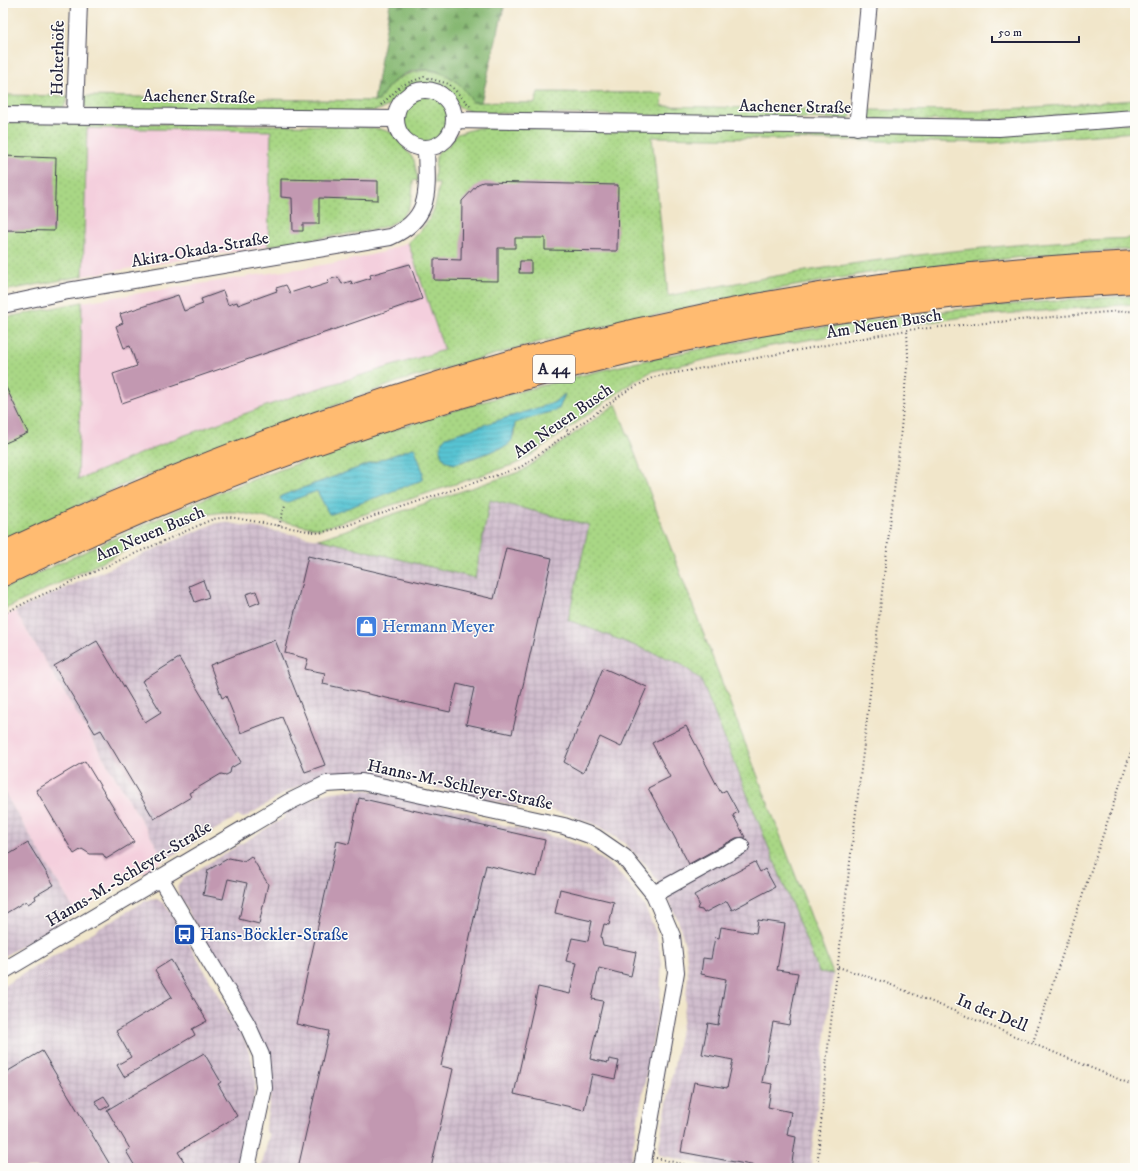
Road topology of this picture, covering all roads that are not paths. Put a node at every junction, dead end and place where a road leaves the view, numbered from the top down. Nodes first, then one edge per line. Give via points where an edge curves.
1 (79, 3) edge
2 (869, 3) edge
3 (75, 114) junction
4 (3, 115) edge
5 (1135, 118) edge
6 (395, 119) junction
7 (455, 120) junction
8 (857, 127) junction
9 (426, 149) junction
10 (1135, 262) edge
11 (1135, 282) edge
12 (3, 305) edge
13 (3, 553) edge
14 (3, 575) edge
15 (741, 846) dead end
16 (160, 878) junction
17 (654, 894) junction
18 (3, 972) edge
19 (643, 1162) edge
20 (247, 1168) edge

1 - 3 street, Holterhöfe
2 - 8 street
3 - 4 street, Aachener Straße
3 - 6 street, Aachener Straße
5 - 8 street, Aachener Straße via 999,128
6 - 7 street via 402,100 410,93 426,90 440,94 448,101
6 - 9 street via 401,137 416,148
7 - 8 street, Aachener Straße
7 - 9 street via 446,140
9 - 12 street, Akira-Okada-Straße via 427,195 424,206 419,216 403,232 390,237 68,291
10 - 13 highway, A 44 via 976,274 840,290 697,316 553,349 406,391 259,443 151,486
11 - 14 highway, A 44 via 1004,291 872,306 716,332 554,369 403,413 265,462 148,509
15 - 17 street
16 - 17 street, Hanns-M.-Schleyer-Straße via 289,802 326,784 362,782 564,826 595,837 624,857
16 - 18 street, Hanns-M.-Schleyer-Straße
16 - 20 street via 247,1024 260,1055 264,1088
17 - 19 street, Hanns-M.-Schleyer-Straße via 672,936 676,972

